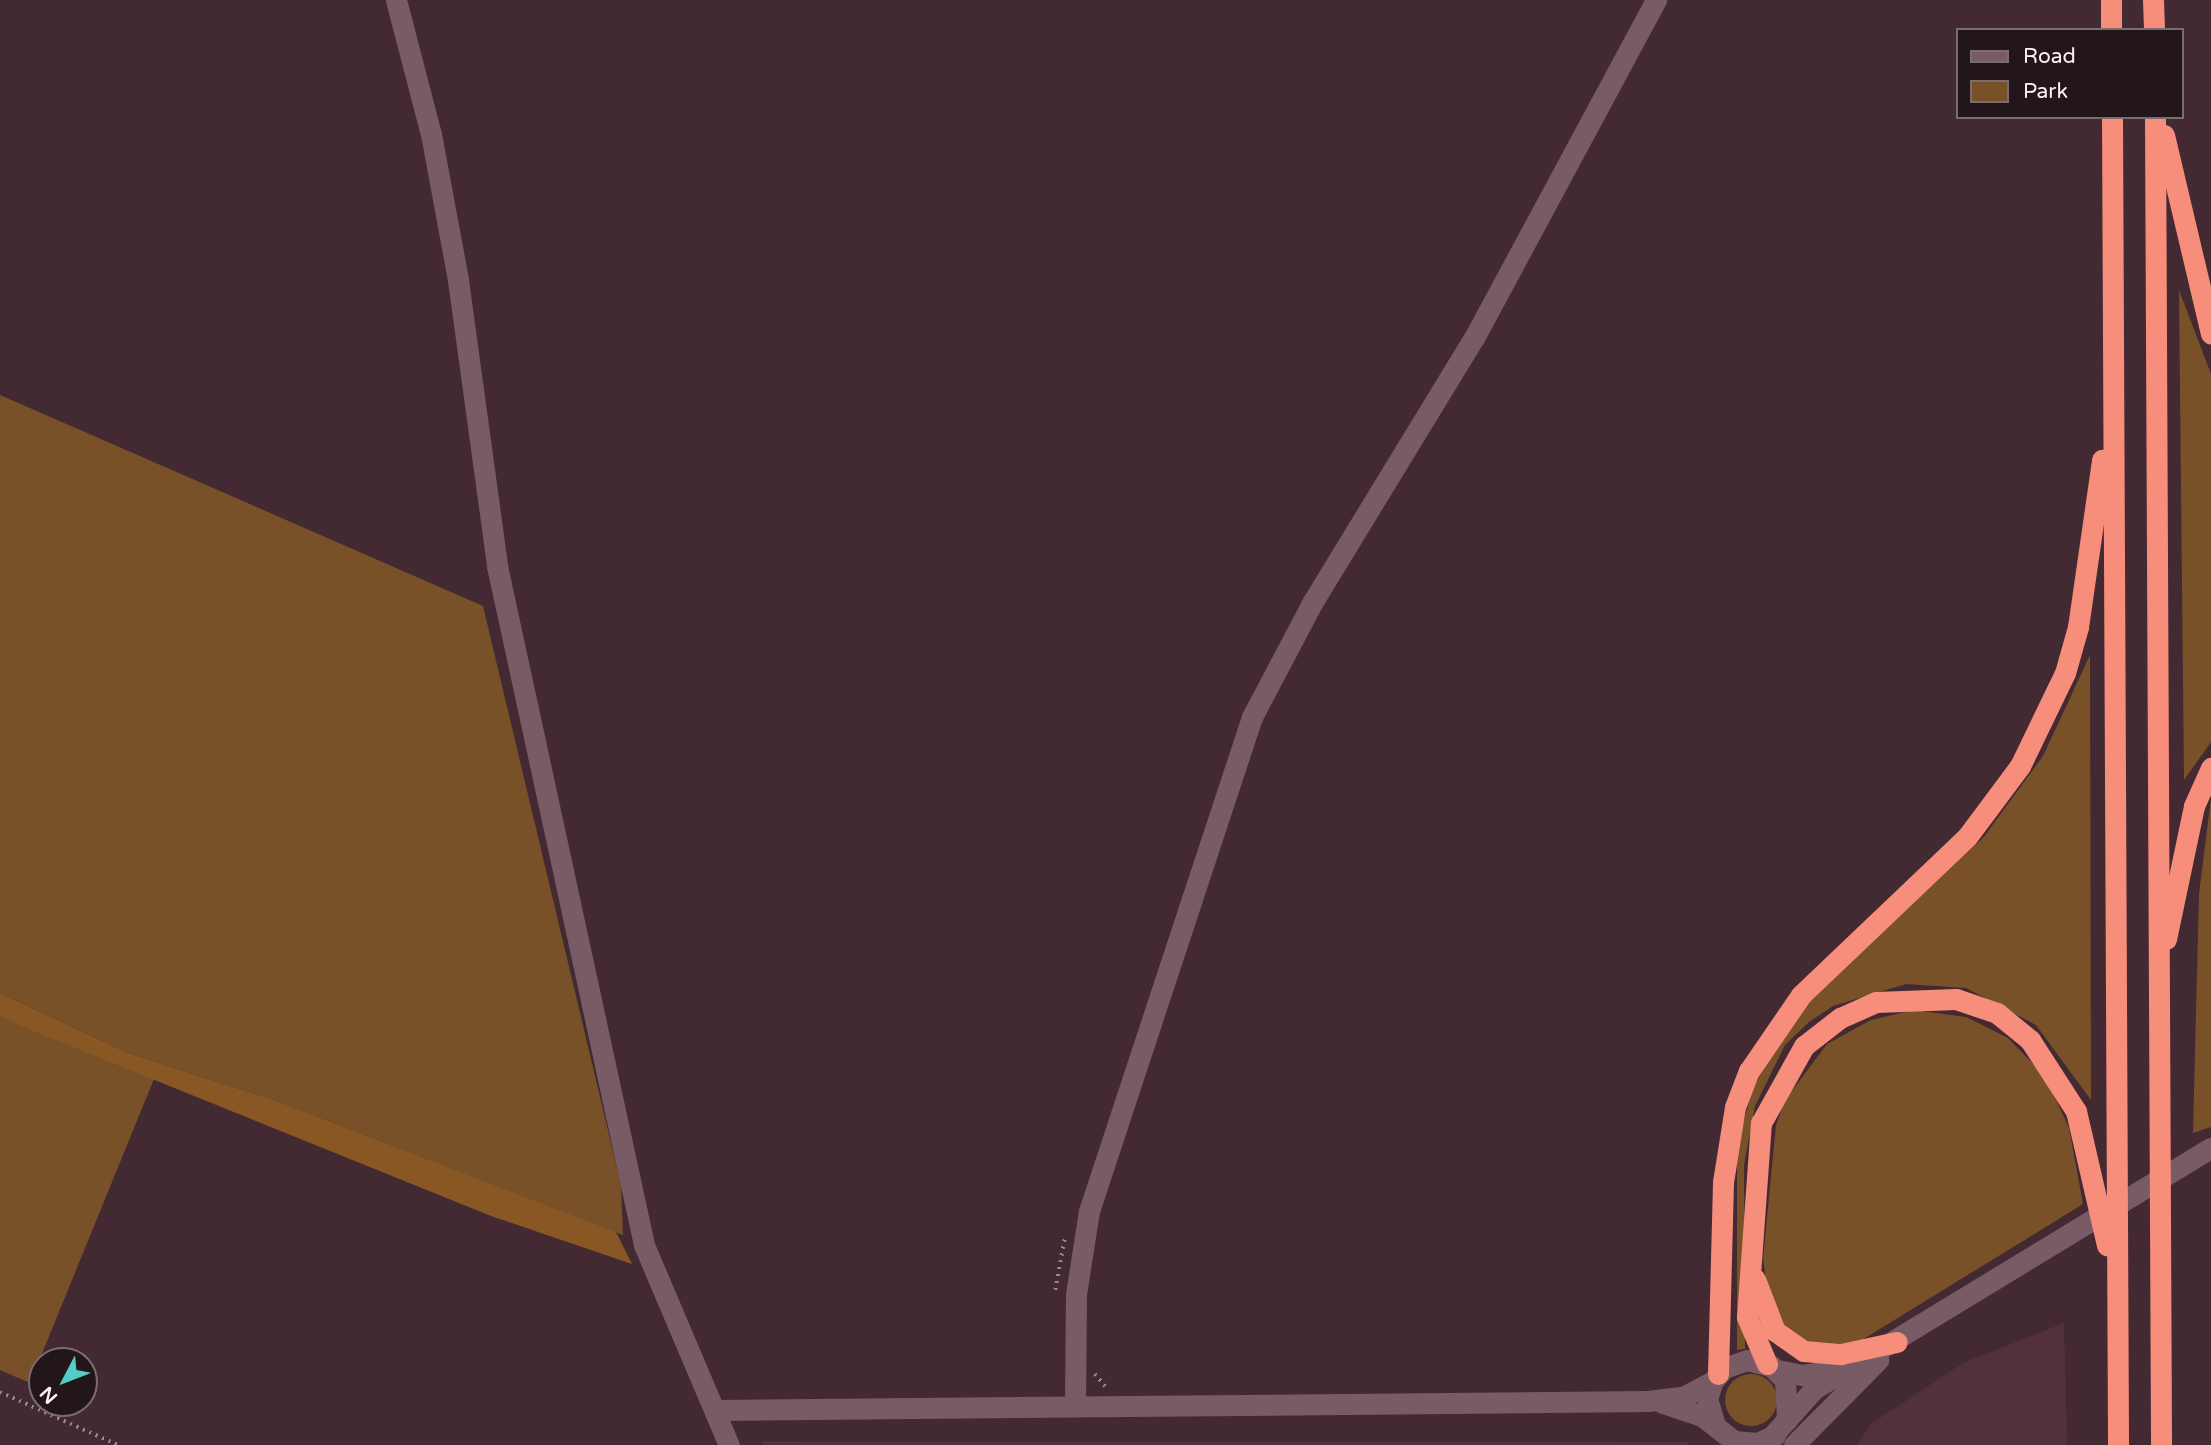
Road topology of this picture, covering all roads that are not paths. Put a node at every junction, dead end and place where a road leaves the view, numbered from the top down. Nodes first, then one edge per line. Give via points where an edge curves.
1 (396, 0) edge
2 (1656, 0) edge
3 (2111, 0) edge
4 (2153, 0) edge
5 (2111, 28) edge
6 (2154, 28) edge
7 (2112, 119) edge
8 (2155, 119) edge
9 (2160, 119) edge
10 (2211, 334) edge
11 (2113, 386) junction
12 (2211, 768) edge
13 (2158, 972) junction
14 (2211, 1148) edge
15 (1752, 1257) junction
16 (2117, 1298) junction
17 (1897, 1342) junction
18 (1772, 1367) junction
19 (1848, 1367) junction
20 (1715, 1377) junction
21 (1648, 1401) junction
22 (1075, 1406) junction
23 (715, 1410) junction
24 (1721, 1434) edge
25 (1780, 1436) edge
26 (729, 1445) edge
27 (2118, 1445) edge
28 (2161, 1445) edge

1 - 23 street via 431,134 458,280 497,566 644,1245
2 - 22 street via 1474,338 1312,603 1252,718 1089,1211 1076,1294
3 - 5 highway
4 - 6 highway
7 - 11 highway
8 - 13 highway
9 - 10 highway
11 - 16 highway
11 - 20 highway via 2078,627 2044,724 1967,837 1801,995 1749,1070 1735,1107 1723,1182
12 - 13 highway via 2194,806
13 - 28 highway
14 - 17 street
15 - 16 highway via 1762,1123 1787,1068 1821,1031 1856,1010 1900,997 1935,996 1997,1013 2030,1040 2058,1077 2089,1149
15 - 17 highway via 1766,1318 1789,1344 1821,1354
15 - 18 highway via 1747,1317
16 - 27 highway
17 - 19 street
17 - 25 street
18 - 19 street via 1802,1375
18 - 20 street via 1739,1361
18 - 25 street via 1791,1396
19 - 25 street via 1808,1394
20 - 21 street via 1683,1397
20 - 24 street via 1707,1399
21 - 22 street
21 - 24 street via 1693,1411
22 - 23 street
23 - 26 street
24 - 25 street via 1748,1443

